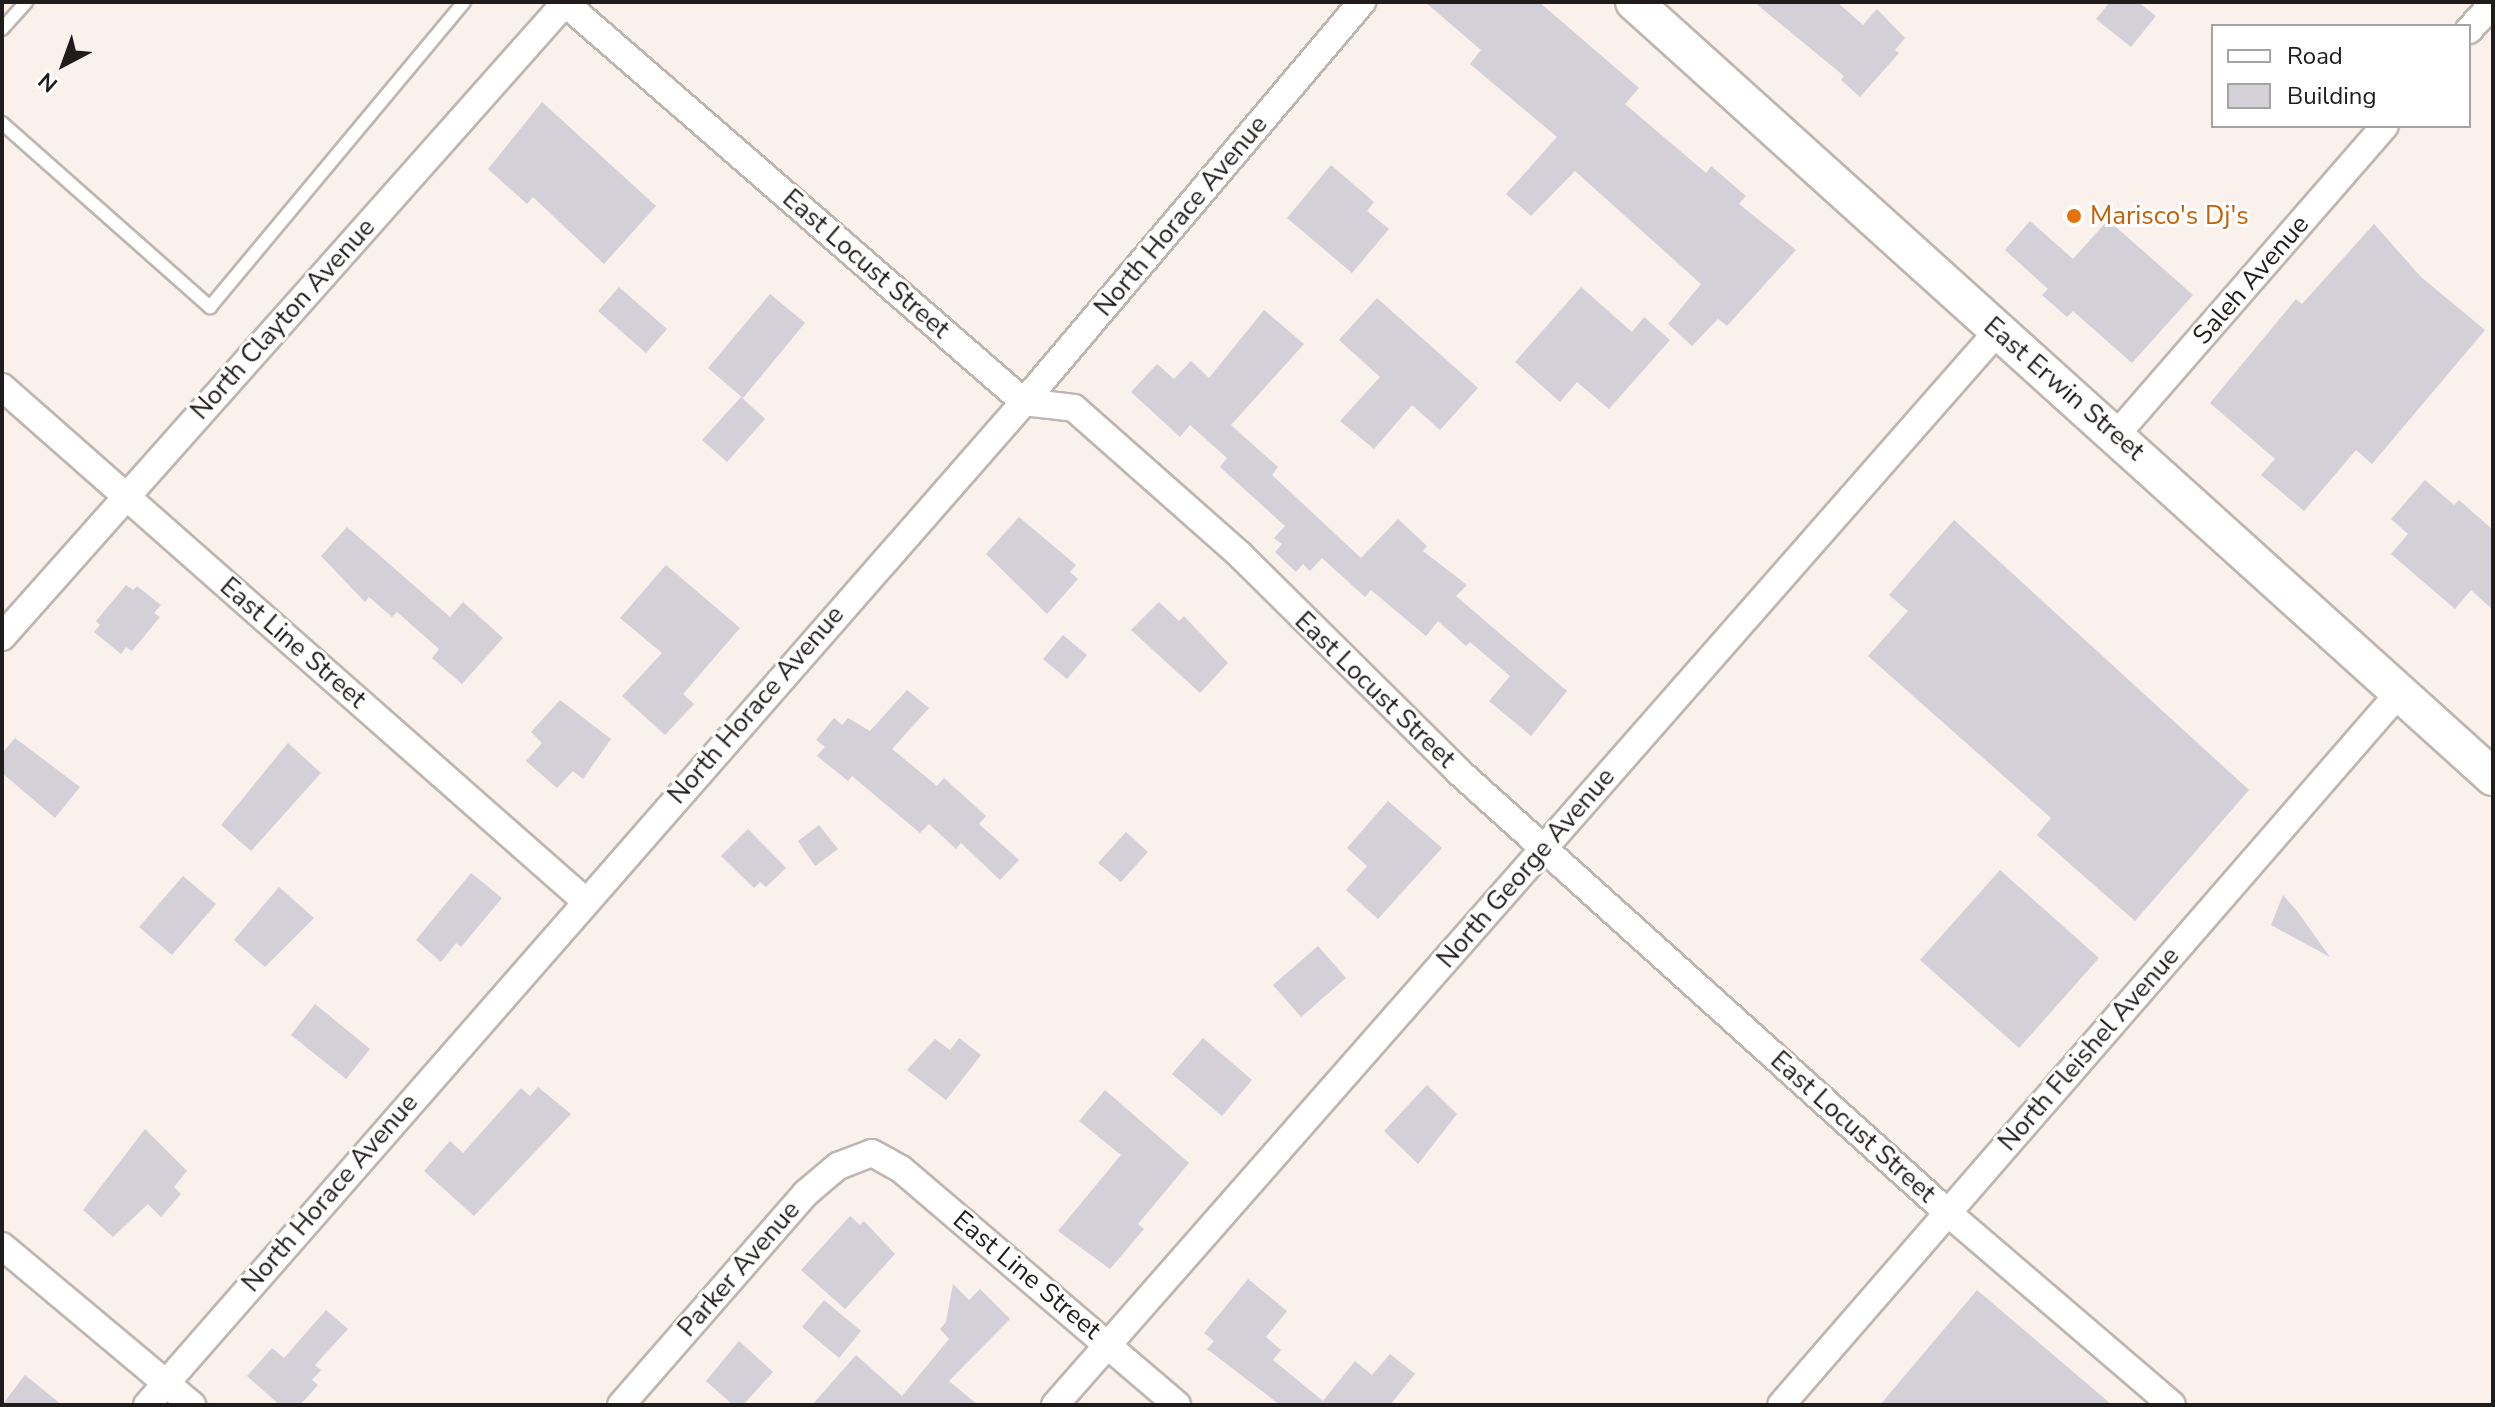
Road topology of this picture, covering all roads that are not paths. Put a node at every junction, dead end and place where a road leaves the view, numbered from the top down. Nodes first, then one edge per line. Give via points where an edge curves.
1 (26, 2) edge
2 (464, 2) edge
3 (1362, 2) edge
4 (1634, 2) edge
5 (565, 3) edge
6 (2493, 3) edge
7 (2471, 28) edge
8 (2, 29) edge
9 (2, 123) edge
10 (2383, 128) edge
11 (1998, 331) junction
12 (2, 387) edge
13 (1024, 402) junction
14 (2117, 434) junction
15 (125, 495) junction
16 (2, 637) edge
17 (2399, 693) junction
18 (2493, 777) edge
19 (1544, 848) junction
20 (584, 900) junction
21 (872, 1153) joint
22 (1947, 1212) junction
23 (2, 1246) edge
24 (1108, 1343) junction
25 (166, 1383) junction
26 (147, 1405) edge
27 (192, 1405) edge
28 (621, 1405) edge
29 (1055, 1405) edge
30 (1177, 1405) edge
31 (1781, 1405) edge
32 (2172, 1405) edge

1 - 8 lane
2 - 9 lane via 210,307
3 - 13 street, North Horace Avenue
4 - 11 main road, East Erwin Street
5 - 13 street, East Locust Street
5 - 15 street, North Clayton Avenue
6 - 7 street
10 - 14 street, Saleh Avenue
11 - 14 main road, East Erwin Street
11 - 19 street, North George Avenue
12 - 15 street, East Line Street
13 - 19 street, East Locust Street via 1074,408 1240,555 1351,670
13 - 20 street, North Horace Avenue
14 - 17 main road, East Erwin Street
15 - 16 street, North Clayton Avenue
15 - 20 street, East Line Street
17 - 18 main road, East Erwin Street
17 - 22 street, North Fleishel Avenue
19 - 22 street, East Locust Street
19 - 24 street, North George Avenue
20 - 25 street, North Horace Avenue
21 - 24 street, East Line Street via 901,1169
21 - 28 street, Parker Avenue via 838,1166 806,1193
22 - 31 street, North Fleishel Avenue
22 - 32 street, East Locust Street
23 - 25 street
24 - 29 street, North George Avenue
24 - 30 street, East Line Street
25 - 26 street, North Horace Avenue
25 - 27 street

